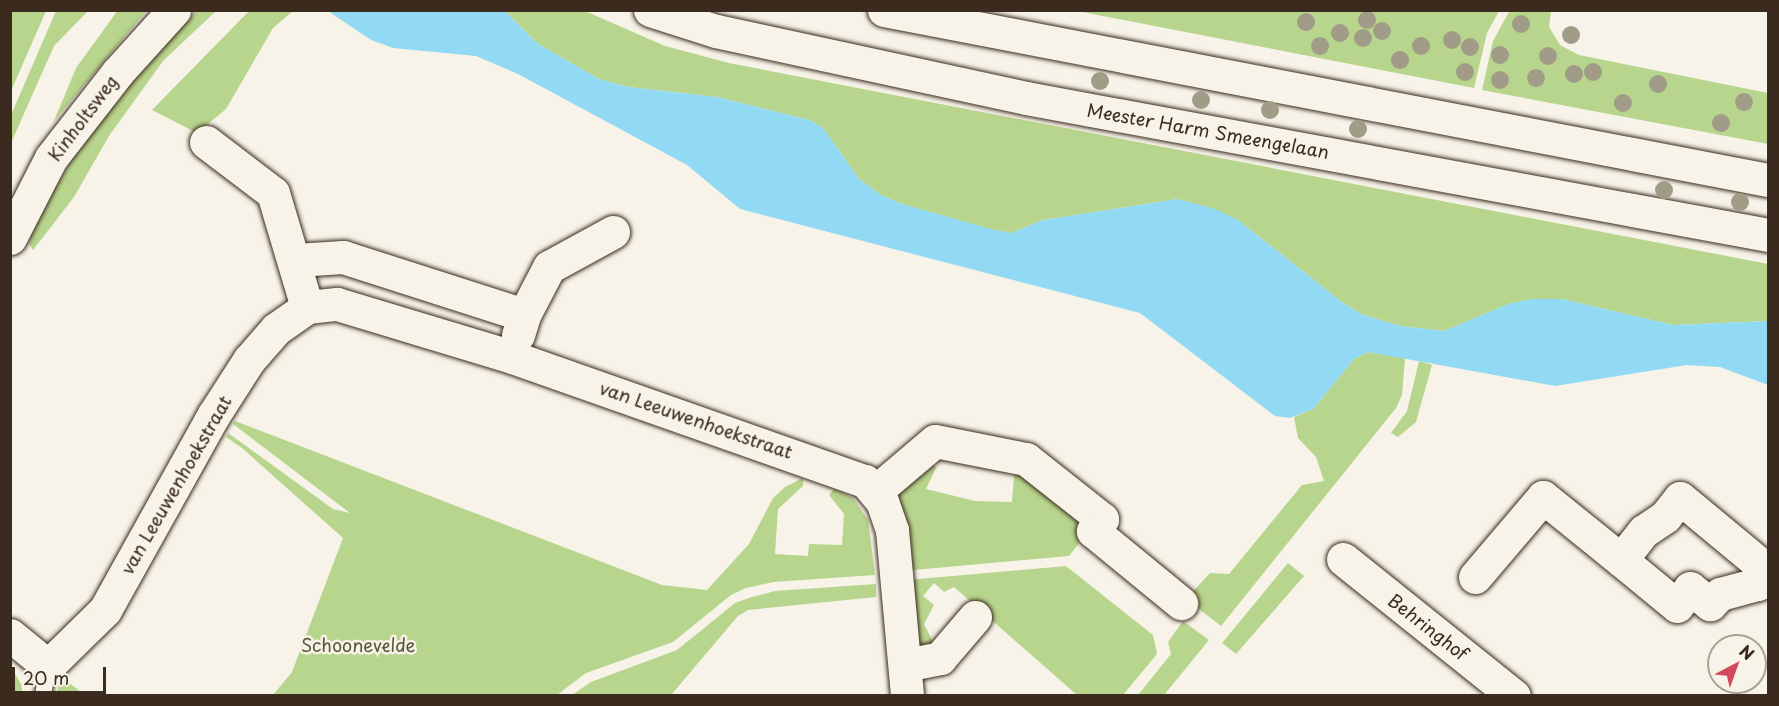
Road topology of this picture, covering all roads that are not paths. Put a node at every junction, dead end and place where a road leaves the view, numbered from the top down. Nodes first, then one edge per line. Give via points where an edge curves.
1 (174, 10) edge
2 (650, 10) edge
3 (884, 10) edge
4 (207, 142) dead end
5 (1768, 180) edge
6 (613, 232) dead end
7 (1768, 235) edge
8 (10, 238) edge
9 (296, 260) junction
10 (307, 307) junction
11 (524, 315) junction
12 (512, 357) junction
13 (876, 491) junction
14 (1343, 559) dead end
15 (1621, 560) junction
16 (1768, 571) edge
17 (1475, 577) dead end
18 (1181, 603) dead end
19 (975, 617) dead end
20 (10, 634) edge
21 (906, 680) edge
22 (45, 681) edge
23 (1514, 696) edge

1 - 8 street, Kinholtsweg via 118,72 51,158
2 - 7 street, Meester Harm Smeengelaan via 716,32 1026,98
3 - 5 street
4 - 9 street via 273,193
6 - 11 street via 549,267
9 - 10 street
9 - 11 street via 343,257
10 - 12 street, van Leeuwenhoekstraat via 337,304 360,309
10 - 22 street, van Leeuwenhoekstraat via 276,329 249,360 213,416 105,610
11 - 12 street
12 - 13 street, van Leeuwenhoekstraat via 845,471
13 - 18 street via 935,441 1026,459 1102,519 1093,531
13 - 21 street via 892,530
14 - 23 street, Behringhof
15 - 16 street via 1677,606 1690,588 1710,604 1720,594 1758,585
15 - 16 street via 1644,531 1665,517 1680,498
15 - 17 street via 1543,497
19 - 21 street via 940,658
20 - 22 street, van Leeuwenhoekstraat

